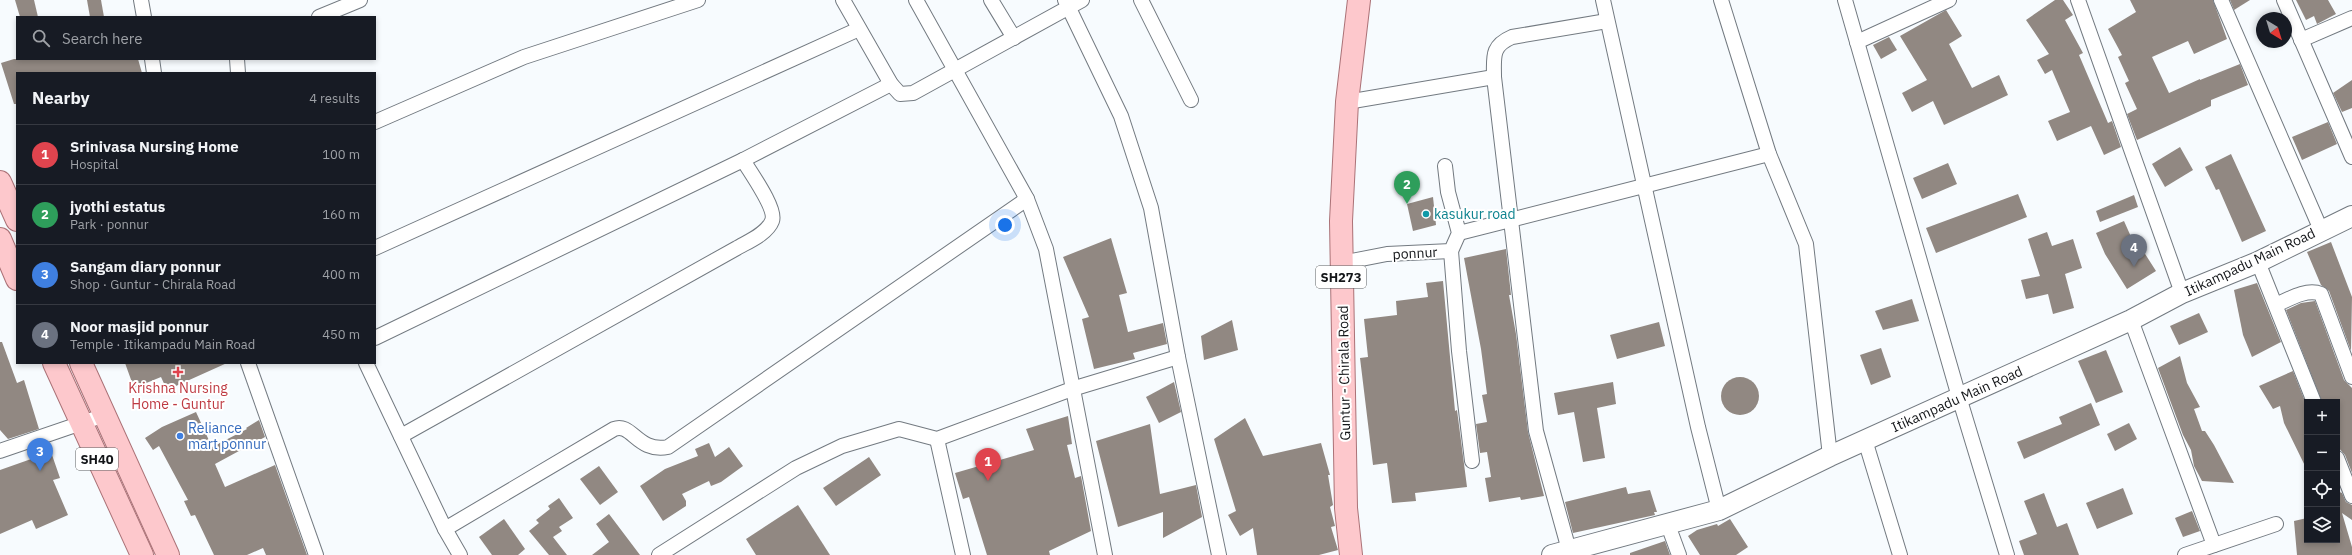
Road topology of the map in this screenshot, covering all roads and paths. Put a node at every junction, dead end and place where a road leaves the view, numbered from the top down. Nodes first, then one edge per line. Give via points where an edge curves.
1 (141, 0) edge
2 (360, 0) edge
3 (698, 0) edge
4 (843, 0) edge
5 (916, 0) edge
6 (991, 0) edge
7 (1082, 0) edge
8 (1141, 0) edge
9 (1359, 0) edge
10 (1603, 0) edge
11 (1721, 0) edge
12 (1845, 0) edge
13 (1949, 0) edge
14 (2078, 0) edge
15 (2221, 0) edge
16 (2284, 0) edge
17 (1067, 4) edge
18 (144, 16) edge
19 (322, 16) edge
20 (2352, 18) edge
21 (1607, 21) junction
22 (859, 29) junction
23 (1014, 38) junction
24 (2301, 40) junction
25 (1857, 42) junction
26 (152, 60) edge
27 (237, 60) edge
28 (954, 71) junction
29 (154, 72) edge
30 (238, 72) edge
31 (1494, 77) junction
32 (891, 84) junction
33 (1190, 100) dead end
34 (1347, 102) junction
35 (376, 122) edge
36 (1769, 154) junction
37 (2352, 157) edge
38 (743, 160) junction
39 (1445, 166) dead end
40 (1645, 185) junction
41 (1027, 199) junction
42 (2352, 216) edge
43 (1509, 220) junction
44 (2321, 230) junction
45 (1459, 233) junction
46 (0, 239) edge
47 (376, 248) edge
48 (1451, 251) junction
49 (2258, 262) junction
50 (1341, 263) junction
51 (16, 277) edge
52 (2182, 293) junction
53 (2276, 305) junction
54 (2131, 320) junction
55 (376, 338) edge
56 (1178, 357) junction
57 (54, 364) edge
58 (81, 364) edge
59 (248, 364) edge
60 (366, 364) edge
61 (2352, 377) edge
62 (1072, 389) junction
63 (1959, 397) junction
64 (2313, 399) edge
65 (105, 414) junction
66 (80, 424) junction
67 (401, 436) junction
68 (937, 439) junction
69 (1865, 440) junction
70 (0, 451) edge
71 (1830, 456) junction
72 (1472, 461) dead end
73 (2340, 466) edge
74 (2352, 496) edge
75 (1719, 510) junction
76 (2276, 524) dead end
77 (1668, 525) junction
78 (445, 529) junction
79 (2214, 546) junction
80 (1561, 552) edge
81 (142, 555) edge
82 (168, 555) edge
83 (316, 555) edge
84 (460, 555) edge
85 (659, 555) edge
86 (963, 555) edge
87 (1105, 555) edge
88 (1219, 555) edge
89 (1351, 555) edge
90 (1679, 555) edge
91 (1900, 555) edge
92 (2007, 555) edge
93 (2185, 555) edge

1 - 18 street
2 - 19 street
3 - 35 street via 524,58
4 - 22 street
5 - 28 street
6 - 23 street
7 - 17 street
8 - 33 street
9 - 34 main road, Guntur - Chirala Road / SH273
10 - 21 street
11 - 36 street
12 - 25 street
13 - 25 street
14 - 52 street
15 - 44 street
16 - 24 street
17 - 23 street
17 - 56 street via 1121,116 1151,208
20 - 24 street
21 - 31 street via 1512,37 1502,42 1494,51
21 - 40 street
22 - 32 street
22 - 47 street
23 - 28 street
24 - 37 street
25 - 63 street
26 - 29 street
27 - 30 street
28 - 32 street via 906,95 900,94
28 - 41 street
31 - 34 street
31 - 43 street
32 - 38 street
34 - 50 main road, Guntur - Chirala Road / SH273
36 - 40 street
36 - 71 street via 1806,244
38 - 55 street
38 - 67 street via 772,210 772,221 763,231
39 - 45 street via 1448,192
40 - 43 street
40 - 75 street via 1698,427
41 - 62 street via 1046,249
41 - 78 street via 668,447 646,447 625,428 614,428
42 - 44 street, Itikampadu Main Road
43 - 45 street
43 - 80 street via 1536,431
44 - 49 street, Itikampadu Main Road
45 - 48 street, ponnur
46 - 51 main road
48 - 50 street, ponnur via 1387,254
48 - 72 street via 1458,350
49 - 52 street, Itikampadu Main Road
49 - 53 street
50 - 89 main road, Guntur - Chirala Road / SH273 via 1346,508
52 - 54 street, Itikampadu Main Road
53 - 61 street via 2315,291 2321,294
53 - 64 street
54 - 63 street, Itikampadu Main Road
54 - 79 street
56 - 62 street
56 - 88 street
57 - 66 main road, SH40
58 - 65 main road, SH40
59 - 83 street
60 - 67 street
62 - 68 street
62 - 87 street
63 - 69 street, Itikampadu Main Road
63 - 92 street
65 - 66 street
65 - 82 main road, SH40
66 - 70 street
66 - 81 main road, SH40
67 - 78 street
68 - 85 street via 899,429 842,446 796,468
68 - 86 street
69 - 71 street, Itikampadu Main Road
69 - 91 street
71 - 75 street, Itikampadu Main Road
73 - 74 street
75 - 77 street, Itikampadu Main Road
76 - 79 street
77 - 80 street, Itikampadu Main Road
77 - 90 street
78 - 84 street
79 - 93 street

